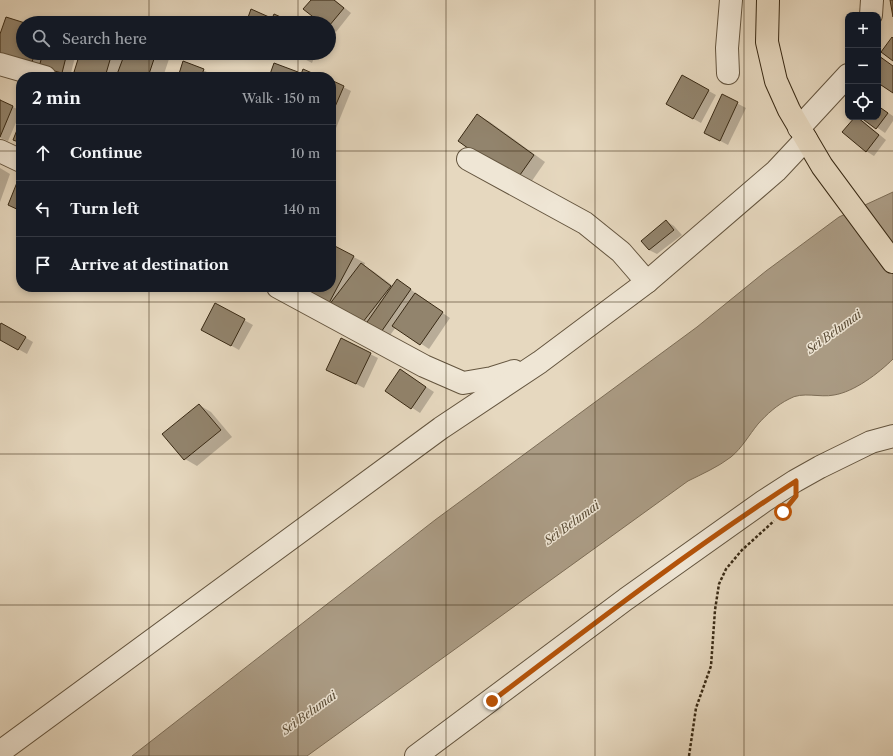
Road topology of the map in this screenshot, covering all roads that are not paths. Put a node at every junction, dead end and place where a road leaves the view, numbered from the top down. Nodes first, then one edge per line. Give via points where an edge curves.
1 (731, 0) edge
2 (768, 0) edge
3 (872, 0) edge
4 (871, 12) edge
5 (0, 64) edge
6 (28, 72) edge
7 (728, 73) dead end
8 (845, 79) edge
9 (803, 134) junction
10 (0, 151) edge
11 (16, 159) edge
12 (468, 159) dead end
13 (893, 262) edge
14 (647, 282) junction
15 (287, 292) edge
16 (540, 362) junction
17 (893, 436) edge
18 (0, 752) edge
19 (416, 756) edge

1 - 7 street via 727,48
2 - 9 highway via 768,42 776,81
3 - 4 street
5 - 6 street
8 - 9 street
9 - 13 highway via 822,166
9 - 14 street via 776,171
10 - 11 street
12 - 14 street via 585,223 621,252
14 - 16 street
15 - 16 street via 424,366 463,382 492,378
16 - 18 street via 434,433
17 - 19 street via 872,442 820,467 764,501 626,599

